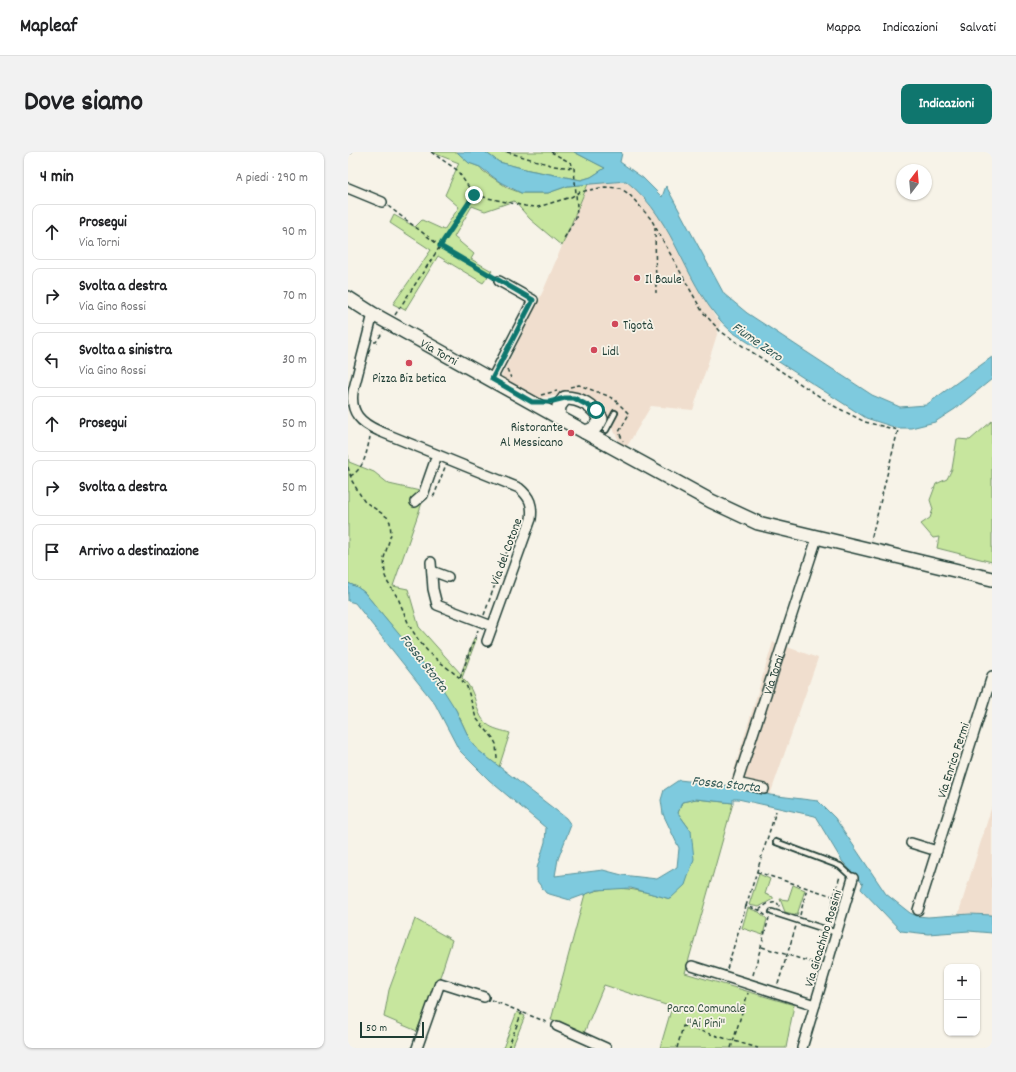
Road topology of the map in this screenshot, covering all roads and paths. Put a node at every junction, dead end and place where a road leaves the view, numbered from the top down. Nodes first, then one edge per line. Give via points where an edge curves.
1 (352, 152) edge
2 (431, 152) edge
3 (507, 152) edge
4 (551, 152) edge
5 (348, 154) edge
6 (574, 168) junction
7 (479, 187) dead end
8 (348, 188) edge
9 (576, 194) junction
10 (474, 195) junction
11 (382, 202) joint
12 (655, 226) junction
13 (563, 240) dead end
14 (440, 246) junction
15 (500, 281) joint
16 (656, 293) dead end
17 (348, 298) edge
18 (390, 312) dead end
19 (373, 314) junction
20 (503, 359) junction
21 (492, 379) junction
22 (352, 381) edge
23 (513, 382) dead end
24 (563, 393) junction
25 (535, 398) junction
26 (615, 413) dead end
27 (558, 417) junction
28 (603, 425) junction
29 (585, 432) junction
30 (371, 434) dead end
31 (621, 447) junction
32 (437, 455) junction
33 (446, 464) dead end
34 (348, 467) edge
35 (350, 476) junction
36 (428, 493) dead end
37 (415, 502) dead end
38 (521, 531) dead end
39 (817, 538) junction
40 (870, 543) dead end
41 (448, 577) dead end
42 (992, 579) edge
43 (481, 622) junction
44 (492, 626) junction
45 (487, 641) dead end
46 (992, 676) edge
47 (460, 678) junction
48 (497, 758) dead end
49 (764, 789) dead end
50 (776, 811) dead end
51 (776, 842) dead end
52 (911, 843) dead end
53 (937, 851) junction
54 (757, 872) junction
55 (853, 878) joint
56 (807, 888) junction
57 (846, 900) junction
58 (746, 906) junction
59 (918, 910) dead end
60 (772, 912) dead end
61 (798, 921) junction
62 (837, 933) junction
63 (692, 966) dead end
64 (724, 977) junction
65 (778, 983) dead end
66 (750, 986) junction
67 (484, 997) joint
68 (815, 1005) junction
69 (522, 1012) junction
70 (557, 1026) joint
71 (733, 1040) junction
72 (416, 1048) edge
73 (508, 1048) edge
74 (606, 1048) edge
75 (678, 1048) edge
76 (731, 1048) edge
77 (758, 1048) edge
78 (802, 1048) edge

1 - 5 path
2 - 10 path via 457,170
3 - 6 path via 554,166
4 - 6 path via 571,163
6 - 9 path
7 - 10 path
8 - 11 street
9 - 10 path via 538,207
9 - 12 path via 605,187 620,188 639,204
9 - 13 path via 576,218
10 - 14 path
11 - 14 path
12 - 16 path
12 - 40 path via 702,311 720,331 834,406 865,422 898,430
14 - 15 path
14 - 18 path via 395,315
15 - 20 street via 533,300
17 - 19 main road, Via Torni
19 - 21 main road, Via Torni
19 - 22 street, Via del Cotone
20 - 21 street
20 - 23 path via 508,362 507,372
21 - 25 main road, Via Torni
22 - 32 street, Via del Cotone via 352,405 356,416 363,423
24 - 25 path
24 - 25 main road, Via Torni via 549,402
24 - 27 main road
24 - 28 main road, Via Torni via 596,410
24 - 31 path via 579,384 615,400 628,414 619,432
25 - 27 main road, Via Torni
26 - 28 lane
27 - 29 main road, Via Torni
28 - 29 main road
28 - 31 main road, Via Torni
29 - 31 main road, Via Torni
30 - 35 path via 363,462 357,472
31 - 39 main road, Via Torni via 711,501 758,523
32 - 37 street via 423,495
32 - 44 street, Via del Cotone via 519,488 528,495 532,508 531,519
33 - 36 path via 434,496
34 - 35 path
35 - 47 path via 364,501 390,522 391,534 385,555 384,573 409,625 430,654
38 - 43 path via 515,529
39 - 42 main road, Via Torni
39 - 49 street, Via Torni via 737,783
41 - 43 street via 431,566 437,605
43 - 44 street
43 - 47 path
44 - 45 street, Via del Cotone
46 - 53 street, Via Enrico Fermi
47 - 48 path via 470,696 476,718 496,744
50 - 54 path
51 - 55 lane via 840,866
52 - 53 street
53 - 59 street, Via Enrico Fermi
54 - 56 path
54 - 58 path
55 - 57 street, Via Gioachino Rossini
56 - 57 path
56 - 61 path
57 - 62 street, Via Gioachino Rossini
58 - 64 path
58 - 66 path via 759,910 770,919
60 - 61 lane
61 - 62 lane
61 - 65 path
62 - 68 street, Via Gioachino Rossini
63 - 64 street, Via Gioachino Rossini
64 - 66 street, Via Gioachino Rossini
66 - 68 street, Via Gioachino Rossini
66 - 71 path
67 - 69 path
67 - 72 street via 440,983
68 - 78 street, Via Gioachino Rossini
69 - 70 path
69 - 73 path
70 - 74 street
71 - 75 path via 683,1026
71 - 76 path
71 - 77 path

